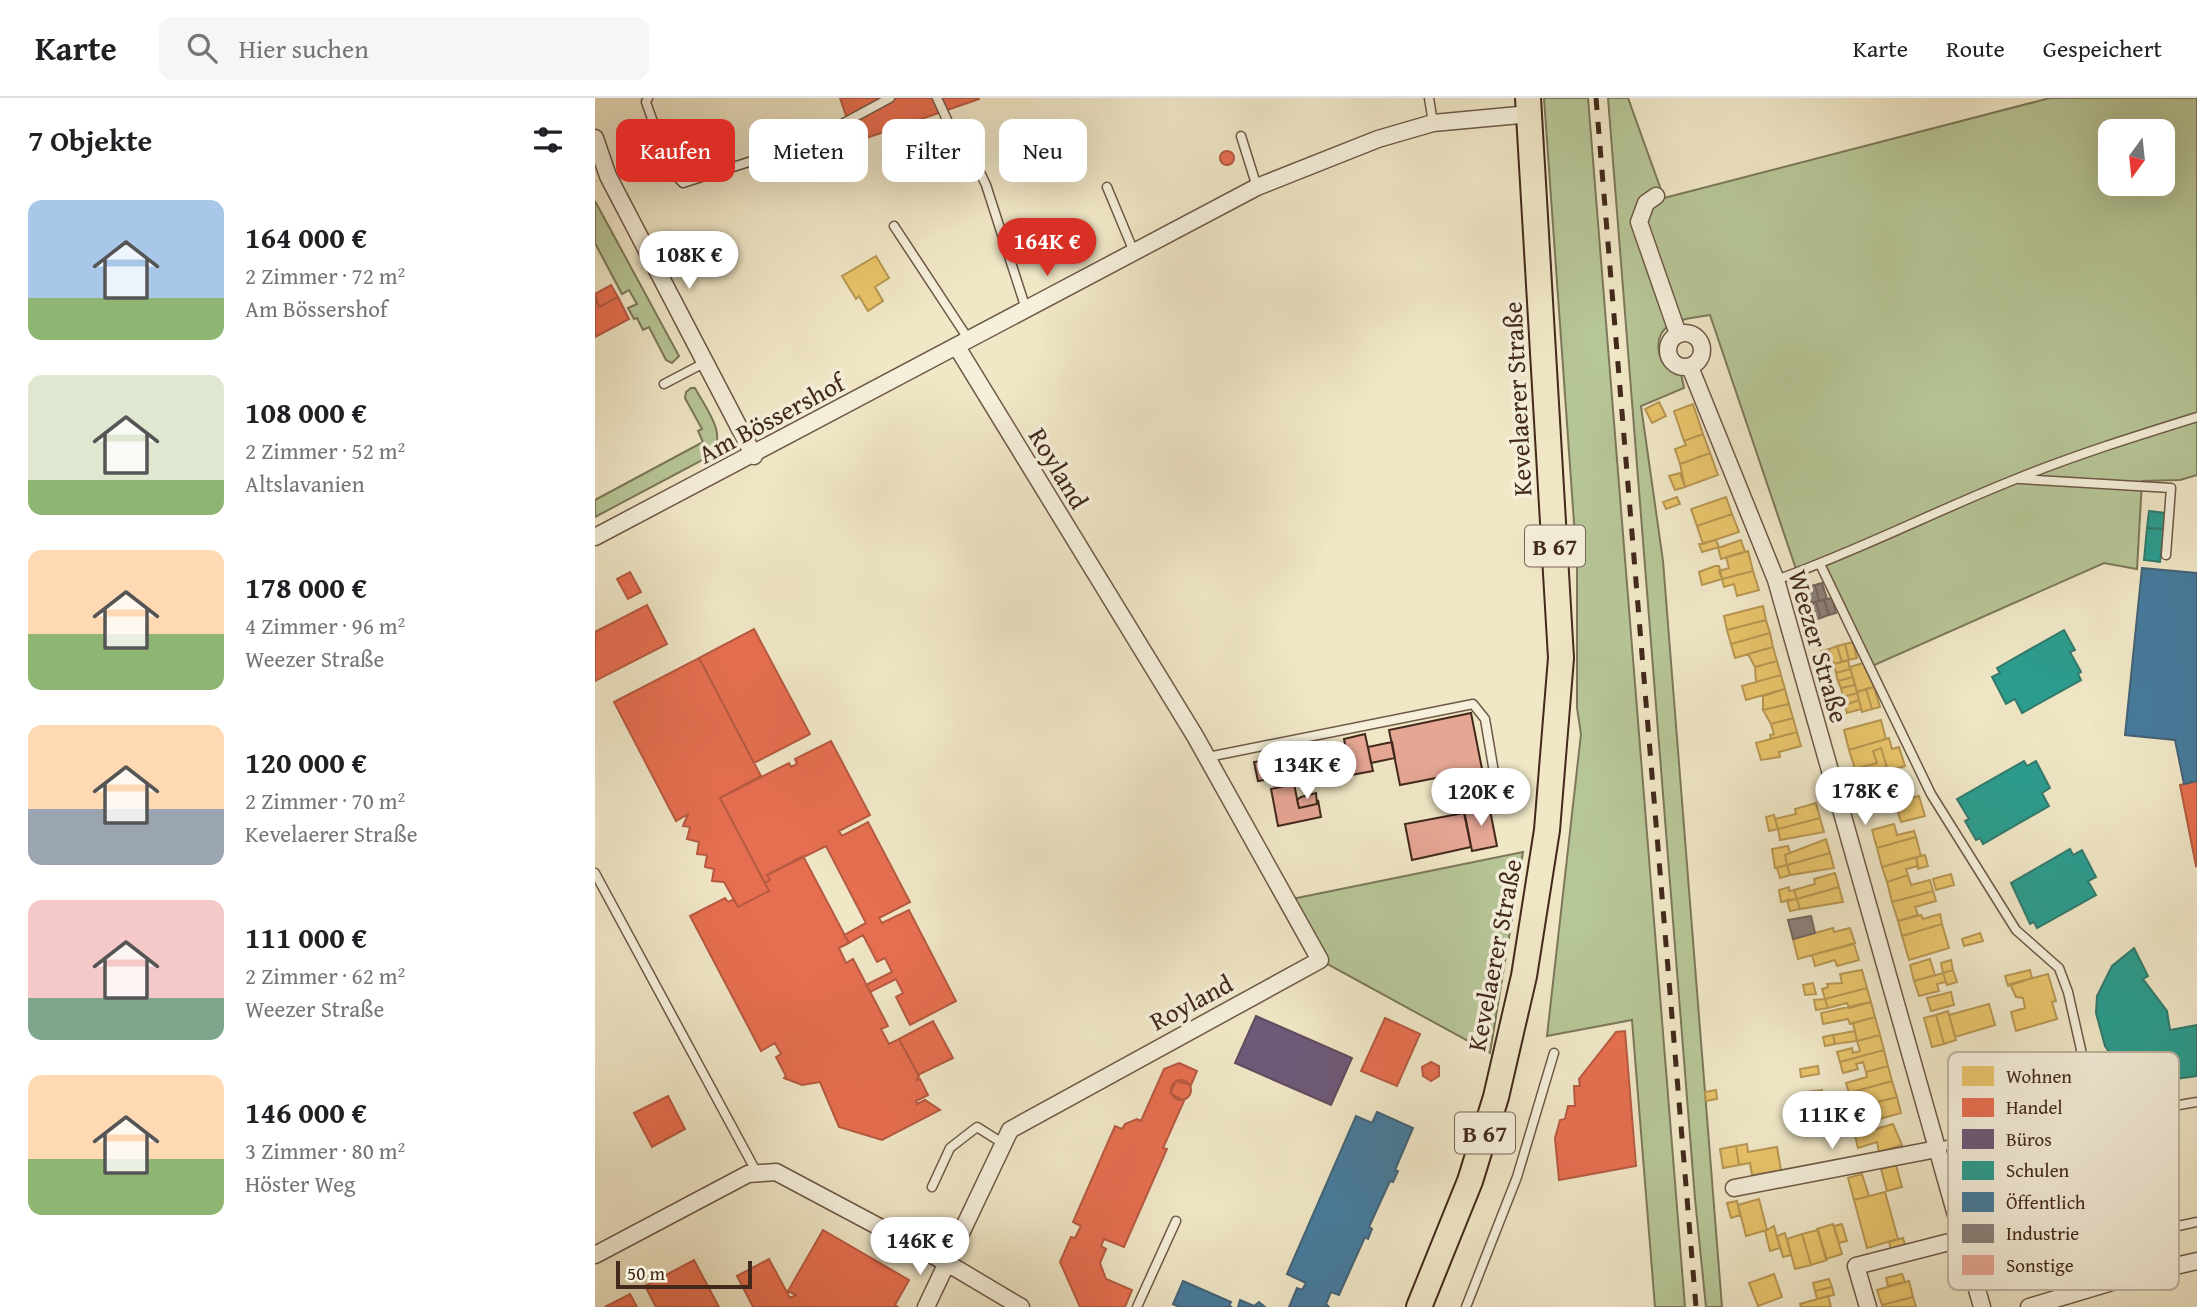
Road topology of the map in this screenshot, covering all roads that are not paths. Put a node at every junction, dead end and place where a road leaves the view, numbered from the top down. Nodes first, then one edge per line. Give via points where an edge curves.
1 (648, 98) edge
2 (890, 98) edge
3 (937, 98) edge
4 (946, 98) edge
5 (1429, 98) edge
6 (1529, 106) edge
7 (944, 110) junction
8 (1433, 123) junction
9 (1241, 136) dead end
10 (595, 138) edge
11 (602, 178) edge
12 (1107, 187) dead end
13 (1257, 187) junction
14 (1656, 196) dead end
15 (894, 226) dead end
16 (1135, 254) junction
17 (1027, 310) junction
18 (1678, 334) junction
19 (963, 344) junction
20 (706, 362) junction
21 (1690, 367) junction
22 (664, 384) dead end
23 (2197, 417) edge
24 (754, 456) junction
25 (2017, 478) junction
26 (595, 537) edge
27 (2166, 555) dead end
28 (1819, 564) junction
29 (1776, 580) junction
30 (1206, 758) junction
31 (1498, 796) dead end
32 (595, 873) edge
33 (2082, 1052) edge
34 (1554, 1053) dead end
35 (2197, 1102) edge
36 (2179, 1104) edge
37 (1004, 1144) junction
38 (1948, 1145) edge
39 (1937, 1149) junction
40 (757, 1173) junction
41 (932, 1187) dead end
42 (1734, 1188) dead end
43 (1948, 1190) edge
44 (1176, 1221) dead end
45 (2197, 1222) edge
46 (2179, 1226) edge
47 (1948, 1242) edge
48 (595, 1255) edge
49 (2197, 1261) edge
50 (947, 1262) junction
51 (2179, 1265) edge
52 (1977, 1290) edge
53 (2085, 1290) edge
54 (926, 1307) edge
55 (1021, 1307) edge
56 (1137, 1307) edge
57 (1419, 1307) edge
58 (1466, 1307) edge
59 (1868, 1307) edge
60 (1982, 1307) edge
61 (2029, 1307) edge

1 - 2 lane via 670,170 683,183 805,144
3 - 7 lane
4 - 7 lane
5 - 8 lane
6 - 8 street, Am Bössershof
6 - 57 main road, Kevelaerer Straße / B 67 via 1561,658 1547,830 1524,976 1496,1097 1470,1181
7 - 17 lane via 986,185
8 - 13 street, Am Bössershof via 1378,139
9 - 13 lane
10 - 11 street
11 - 20 street
12 - 16 lane
13 - 16 street, Am Bössershof
14 - 18 street, Weezer Straße via 1646,203 1639,222
15 - 19 lane
16 - 17 street, Am Bössershof
17 - 19 street, Am Bössershof
18 - 21 street, Weezer Straße via 1668,346 1669,356 1680,367
18 - 21 street via 1691,334 1700,342 1700,359
19 - 24 street, Am Bössershof
19 - 30 street, Royland
20 - 22 lane
20 - 24 street
21 - 29 street, Weezer Straße
23 - 25 lane
24 - 26 street, Am Bössershof
25 - 27 lane via 2171,488
25 - 28 lane
28 - 29 lane
28 - 33 lane via 1931,794 2016,930 2059,968
29 - 39 street, Weezer Straße
30 - 31 lane via 1473,704 1485,719
30 - 37 street, Royland via 1320,960 1010,1130
32 - 40 lane
34 - 58 lane via 1517,1177
35 - 36 lane
37 - 41 lane via 977,1127 950,1148
37 - 50 street, Royland
38 - 39 lane
39 - 42 street
39 - 43 street, Weezer Straße
40 - 48 street via 722,1186
40 - 50 street via 776,1172 802,1184
44 - 56 lane
45 - 46 lane
47 - 59 street via 1856,1266
49 - 51 street
50 - 54 street, Royland
50 - 55 street
52 - 60 street, Weezer Straße
53 - 61 street

